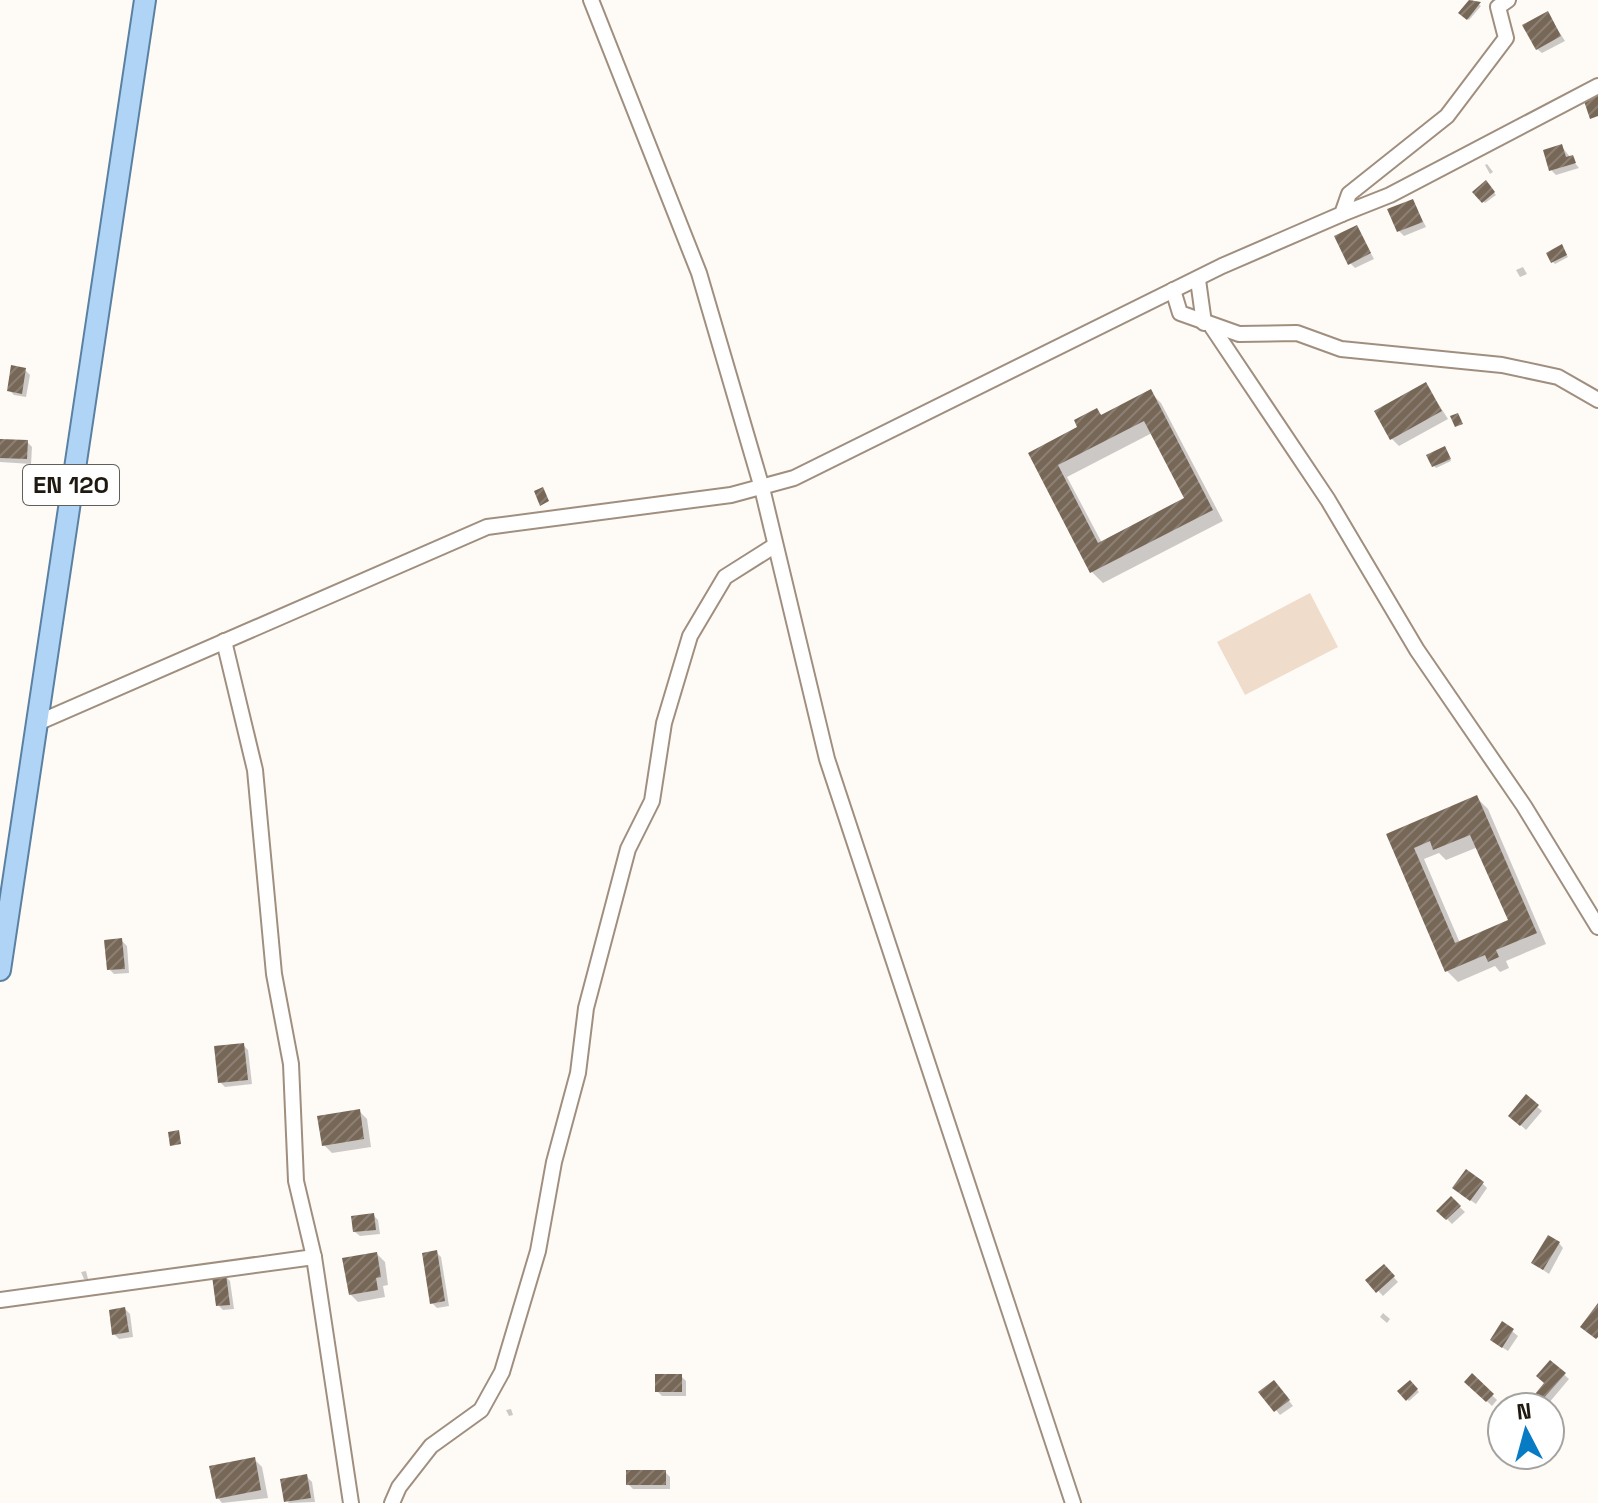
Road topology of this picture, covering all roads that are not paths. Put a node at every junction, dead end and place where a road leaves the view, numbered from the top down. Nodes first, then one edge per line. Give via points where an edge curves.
1 (145, 0) edge
2 (591, 0) edge
3 (1508, 0) edge
4 (1598, 86) edge
5 (1342, 214) junction
6 (1198, 280) junction
7 (1173, 290) junction
8 (1208, 325) junction
9 (1598, 400) edge
10 (762, 488) junction
11 (774, 546) junction
12 (224, 641) junction
13 (35, 724) junction
14 (1598, 927) edge
15 (0, 970) edge
16 (314, 1257) junction
17 (0, 1300) edge
18 (351, 1503) edge
19 (392, 1503) edge
20 (1073, 1503) edge

1 - 13 main road, EN 120
2 - 10 street via 699,273
3 - 5 street via 1498,7 1506,38 1447,116 1349,194
4 - 5 street via 1403,188
5 - 6 street
6 - 7 street
6 - 8 street
7 - 8 street via 1180,313
7 - 10 street via 794,478
8 - 9 street via 1239,334 1297,333 1341,349 1502,365 1558,377
8 - 14 street via 1328,500 1417,650 1524,806
10 - 11 street
10 - 12 street via 487,527
11 - 19 street via 725,577 690,636 657,754 652,801 628,849 593,983 538,1251 494,1393 467,1423 431,1446
11 - 20 street via 827,759
12 - 13 street
12 - 16 street via 255,770 274,974 291,1064 296,1181
13 - 15 main road, EN 120
16 - 17 street
16 - 18 street

